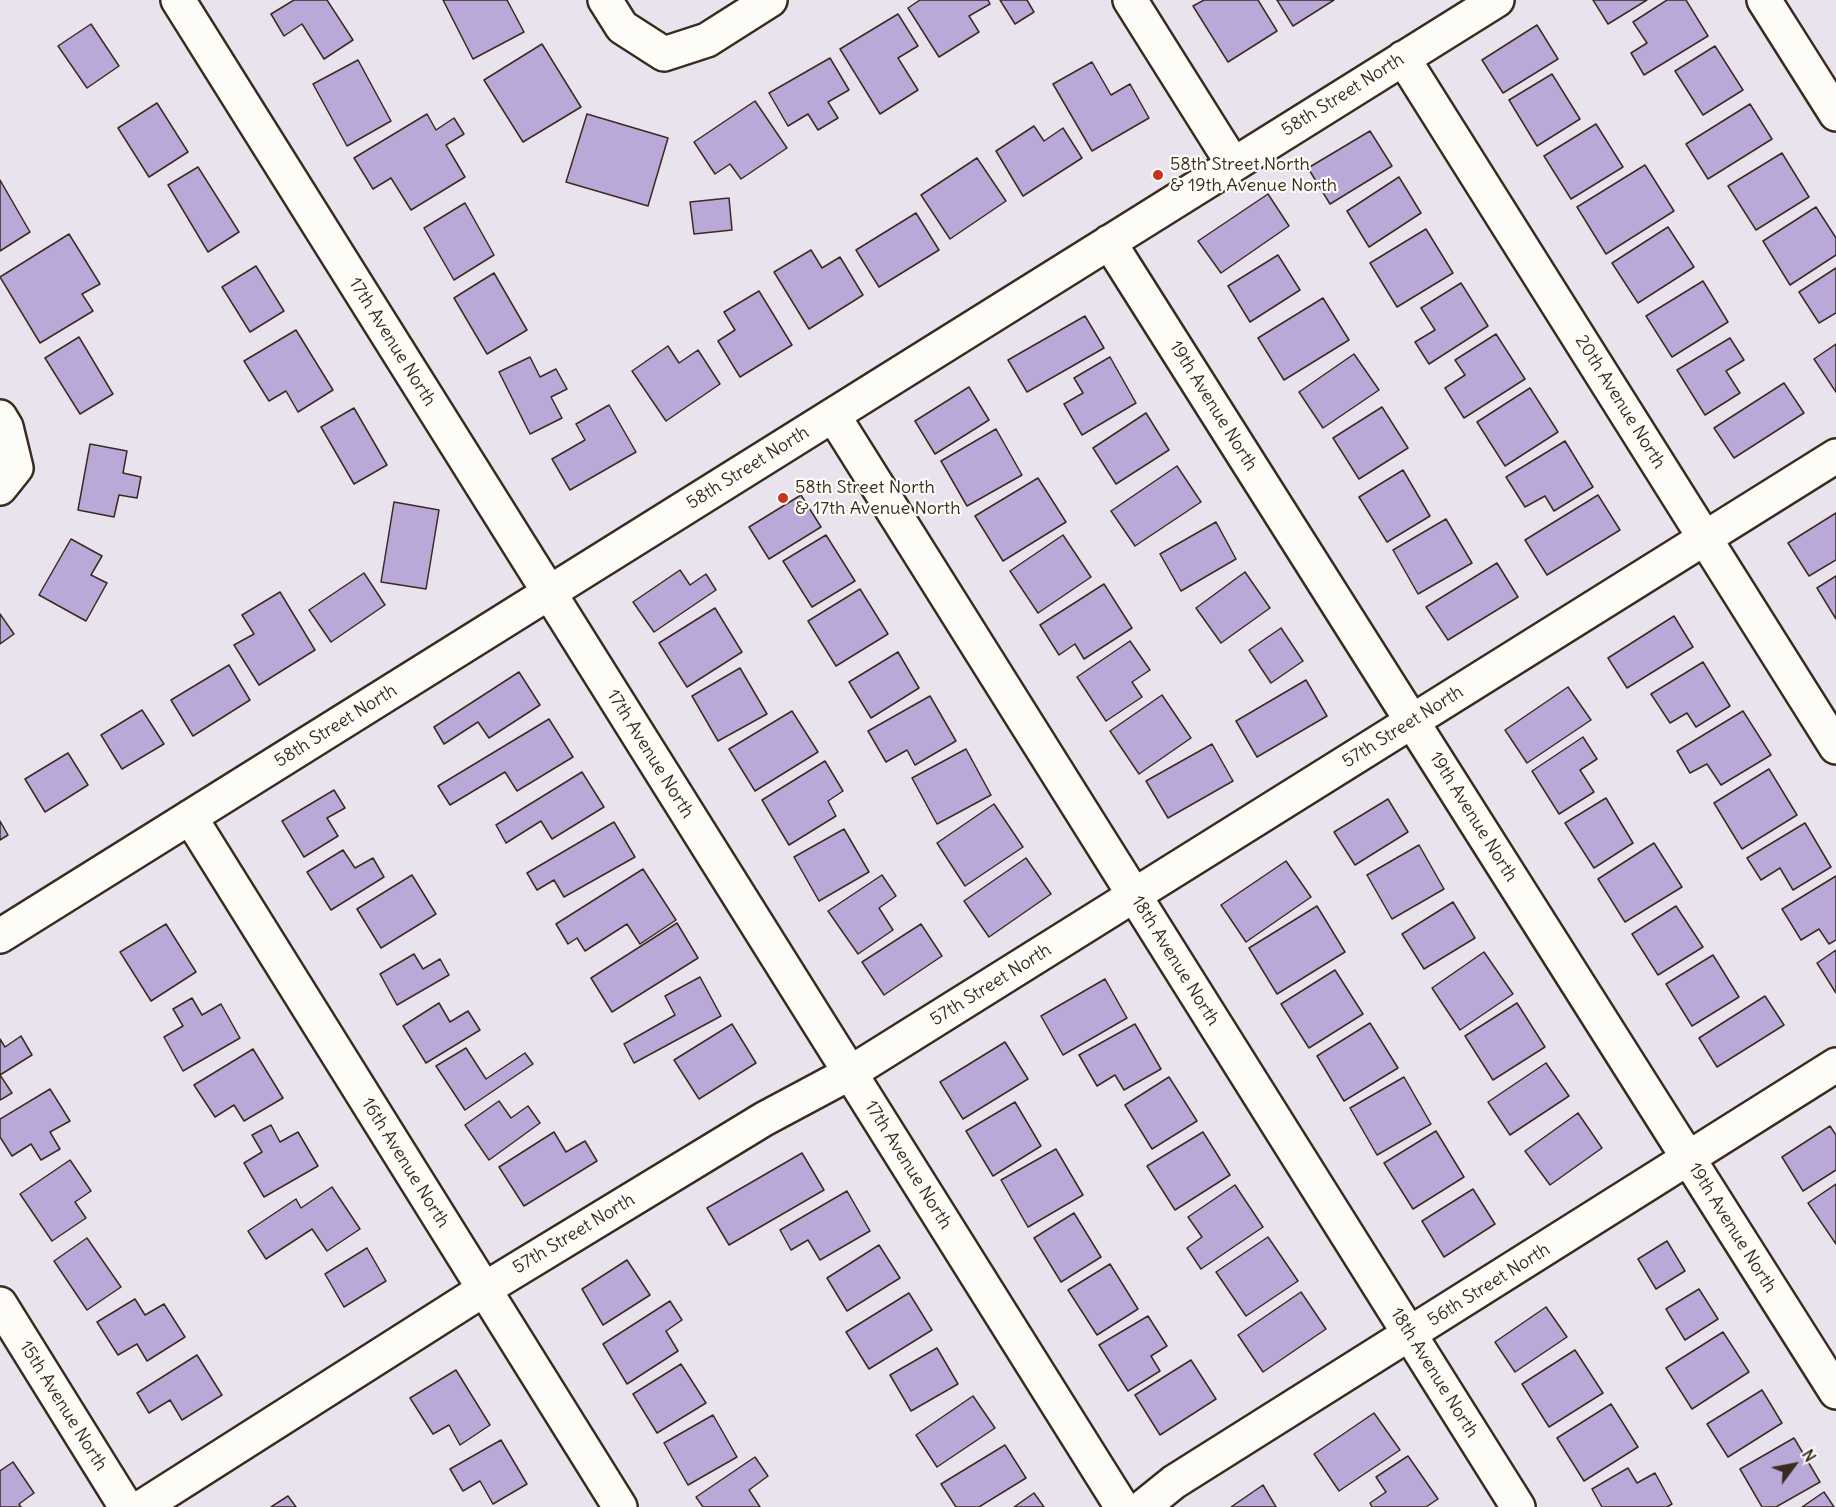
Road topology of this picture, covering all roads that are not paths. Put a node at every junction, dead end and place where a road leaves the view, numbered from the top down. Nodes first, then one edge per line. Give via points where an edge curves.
1 (178, 0) edge
2 (605, 0) edge
3 (770, 0) edge
4 (1130, 0) edge
5 (1497, 0) edge
6 (1764, 0) edge
7 (1403, 58) junction
8 (1836, 114) edge
9 (1233, 164) junction
10 (1109, 242) junction
11 (833, 415) junction
12 (0, 417) edge
13 (1836, 456) edge
14 (8, 478) edge
15 (1705, 538) junction
16 (549, 593) junction
17 (1413, 722) junction
18 (1836, 747) edge
19 (190, 817) junction
20 (1134, 896) junction
21 (0, 936) edge
22 (1836, 1065) edge
23 (850, 1073) junction
24 (1689, 1158) junction
25 (483, 1290) junction
26 (0, 1304) edge
27 (1410, 1335) junction
28 (1836, 1392) edge
29 (126, 1507) edge
30 (142, 1507) edge
31 (620, 1507) edge
32 (1122, 1507) edge
33 (1143, 1507) edge
34 (1518, 1507) edge

1 - 16 street, 17th Avenue North
2 - 3 street via 622,27 664,54 707,40
4 - 9 street
5 - 7 street, 58th Street North
6 - 8 street
7 - 9 street, 58th Street North
7 - 15 street, 20th Avenue North
9 - 10 street, 58th Street North
10 - 11 street, 58th Street North
10 - 17 street, 19th Avenue North
11 - 16 street, 58th Street North
11 - 20 street, 18th Avenue North
12 - 14 street via 6,427
13 - 15 street, 57th Street North
15 - 17 street, 57th Street North
15 - 18 street, 20th Avenue North
16 - 19 street, 58th Street North
16 - 23 street, 17th Avenue North
17 - 20 street, 57th Street North
17 - 24 street, 19th Avenue North
19 - 21 street, 58th Street North
19 - 25 street, 16th Avenue North
20 - 23 street, 57th Street North
20 - 27 street, 18th Avenue North
22 - 24 street, 56th Street North
23 - 25 street, 57th Street North via 764,1119
23 - 32 street, 17th Avenue North
24 - 27 street, 56th Street North
24 - 28 street, 19th Avenue North
25 - 30 street, 57th Street North
25 - 31 street, 16th Avenue North
26 - 29 street, 15th Avenue North
27 - 33 street, 56th Street North via 1174,1482
27 - 34 street, 18th Avenue North

